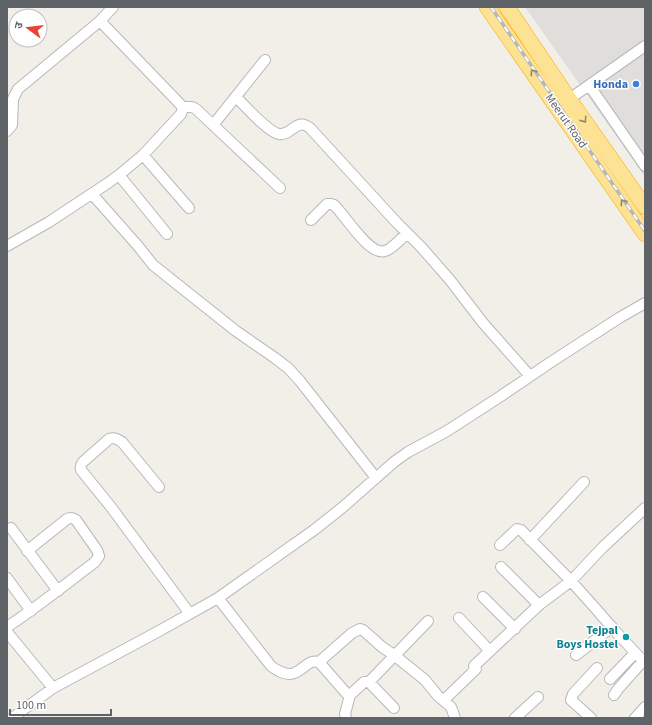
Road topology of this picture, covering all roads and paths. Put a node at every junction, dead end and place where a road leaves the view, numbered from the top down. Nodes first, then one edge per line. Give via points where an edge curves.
1 (113, 7) edge
2 (487, 7) edge
3 (507, 7) edge
4 (100, 21) junction
5 (645, 46) edge
6 (266, 60) dead end
7 (589, 85) junction
8 (236, 97) junction
9 (564, 104) junction
10 (183, 107) junction
11 (213, 125) junction
12 (7, 131) edge
13 (143, 155) junction
14 (645, 166) edge
15 (119, 175) junction
16 (280, 188) dead end
17 (92, 194) junction
18 (645, 207) edge
19 (189, 208) dead end
20 (311, 220) dead end
21 (407, 233) junction
22 (167, 234) dead end
23 (645, 234) edge
24 (7, 246) edge
25 (645, 302) edge
26 (530, 376) junction
27 (376, 478) junction
28 (584, 482) dead end
29 (159, 486) dead end
30 (645, 508) edge
31 (11, 528) dead end
32 (530, 540) junction
33 (500, 545) dead end
34 (28, 551) junction
35 (501, 567) dead end
36 (7, 578) edge
37 (571, 581) junction
38 (58, 591) junction
39 (484, 597) dead end
40 (218, 598) junction
41 (539, 605) junction
42 (31, 611) junction
43 (190, 614) junction
44 (458, 618) dead end
45 (428, 621) dead end
46 (7, 627) edge
47 (612, 627) junction
48 (515, 629) junction
49 (7, 632) edge
50 (490, 651) junction
51 (635, 653) junction
52 (394, 655) junction
53 (576, 655) dead end
54 (319, 662) junction
55 (644, 662) edge
56 (597, 668) dead end
57 (610, 679) dead end
58 (369, 682) junction
59 (53, 688) junction
60 (350, 695) junction
61 (614, 695) dead end
62 (538, 697) dead end
63 (444, 700) junction
64 (645, 707) edge
65 (394, 708) dead end
66 (452, 716) edge
67 (12, 718) edge
68 (346, 718) edge
69 (515, 718) edge
70 (591, 718) edge
71 (635, 718) edge

1 - 4 street
9 -> 2 highway, Meerut Road
3 - 9 highway, Meerut Road
4 - 10 street
4 - 12 street via 18,89 13,99 12,125
5 - 7 street
6 - 8 street
7 - 9 street
7 - 14 street
8 - 11 street
8 - 21 street via 273,132 284,134 300,124 310,128
9 -> 18 highway, Meerut Road
23 -> 9 highway, Meerut Road
10 - 11 street via 192,107
10 - 13 street via 181,114
11 - 16 street
13 - 15 street
13 - 19 street
15 - 17 street
15 - 22 street
17 - 24 street
17 - 27 street via 157,268 236,331 288,368
20 - 21 street via 327,204 334,205 370,247 380,251 390,249
21 - 26 street
25 - 26 street
26 - 27 street via 447,431 408,452
27 - 40 street via 314,530
28 - 32 street
29 - 43 street via 116,438 109,439 81,467
30 - 37 street
31 - 34 street
32 - 33 street via 517,529
32 - 37 street
34 - 38 street
34 - 38 street via 68,519 76,520 99,556
35 - 41 street
36 - 42 street
37 - 41 street
37 - 47 street
38 - 42 street
39 - 48 street
40 - 43 street
40 - 54 street via 271,666 278,671 291,674 313,661
41 - 48 street
42 - 46 street
43 - 59 street
44 - 50 street
45 - 52 street
47 - 51 street
47 - 53 street
48 - 50 street
49 - 59 street
50 - 63 street
51 - 55 street
51 - 57 street
52 - 54 street via 360,629
52 - 58 street
52 - 63 street via 425,680
54 - 60 street
55 - 61 street
56 - 70 street via 573,694 571,700
58 - 60 street via 364,682
58 - 65 street
59 - 67 street
60 - 68 street
62 - 69 street
63 - 66 street via 451,707
64 - 71 street

